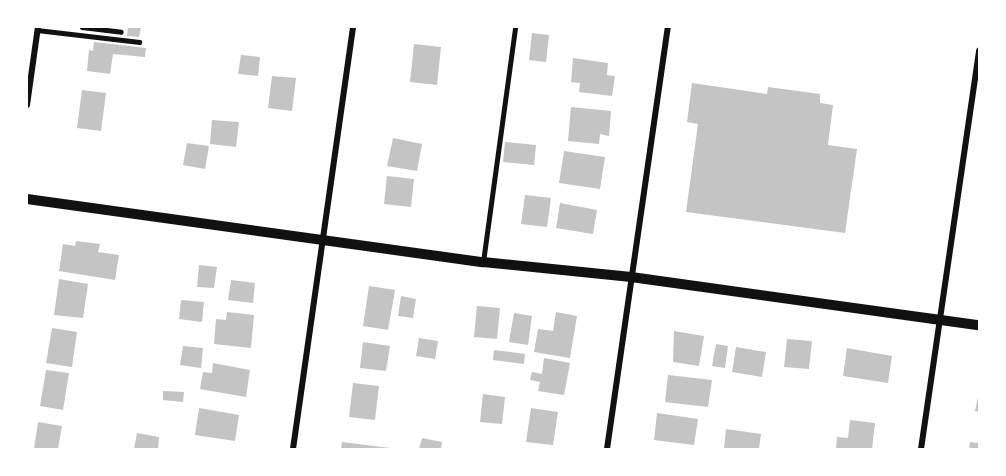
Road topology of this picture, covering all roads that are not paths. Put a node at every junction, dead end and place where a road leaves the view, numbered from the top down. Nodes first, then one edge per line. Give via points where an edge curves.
1 (82, 27) edge
2 (353, 27) edge
3 (515, 27) edge
4 (668, 27) edge
5 (38, 29) edge
6 (121, 32) dead end
7 (140, 42) dead end
8 (979, 50) edge
9 (27, 105) edge
10 (27, 199) edge
11 (322, 238) junction
12 (483, 262) junction
13 (631, 277) junction
14 (940, 319) junction
15 (979, 325) edge
16 (293, 449) edge
17 (607, 449) edge
18 (921, 449) edge

1 - 6 lane
2 - 11 street
3 - 12 lane
4 - 13 street
5 - 7 lane
5 - 9 street
8 - 14 street
10 - 11 street
11 - 12 street
11 - 16 street
12 - 13 street
13 - 14 street
13 - 17 street
14 - 15 street
14 - 18 street

